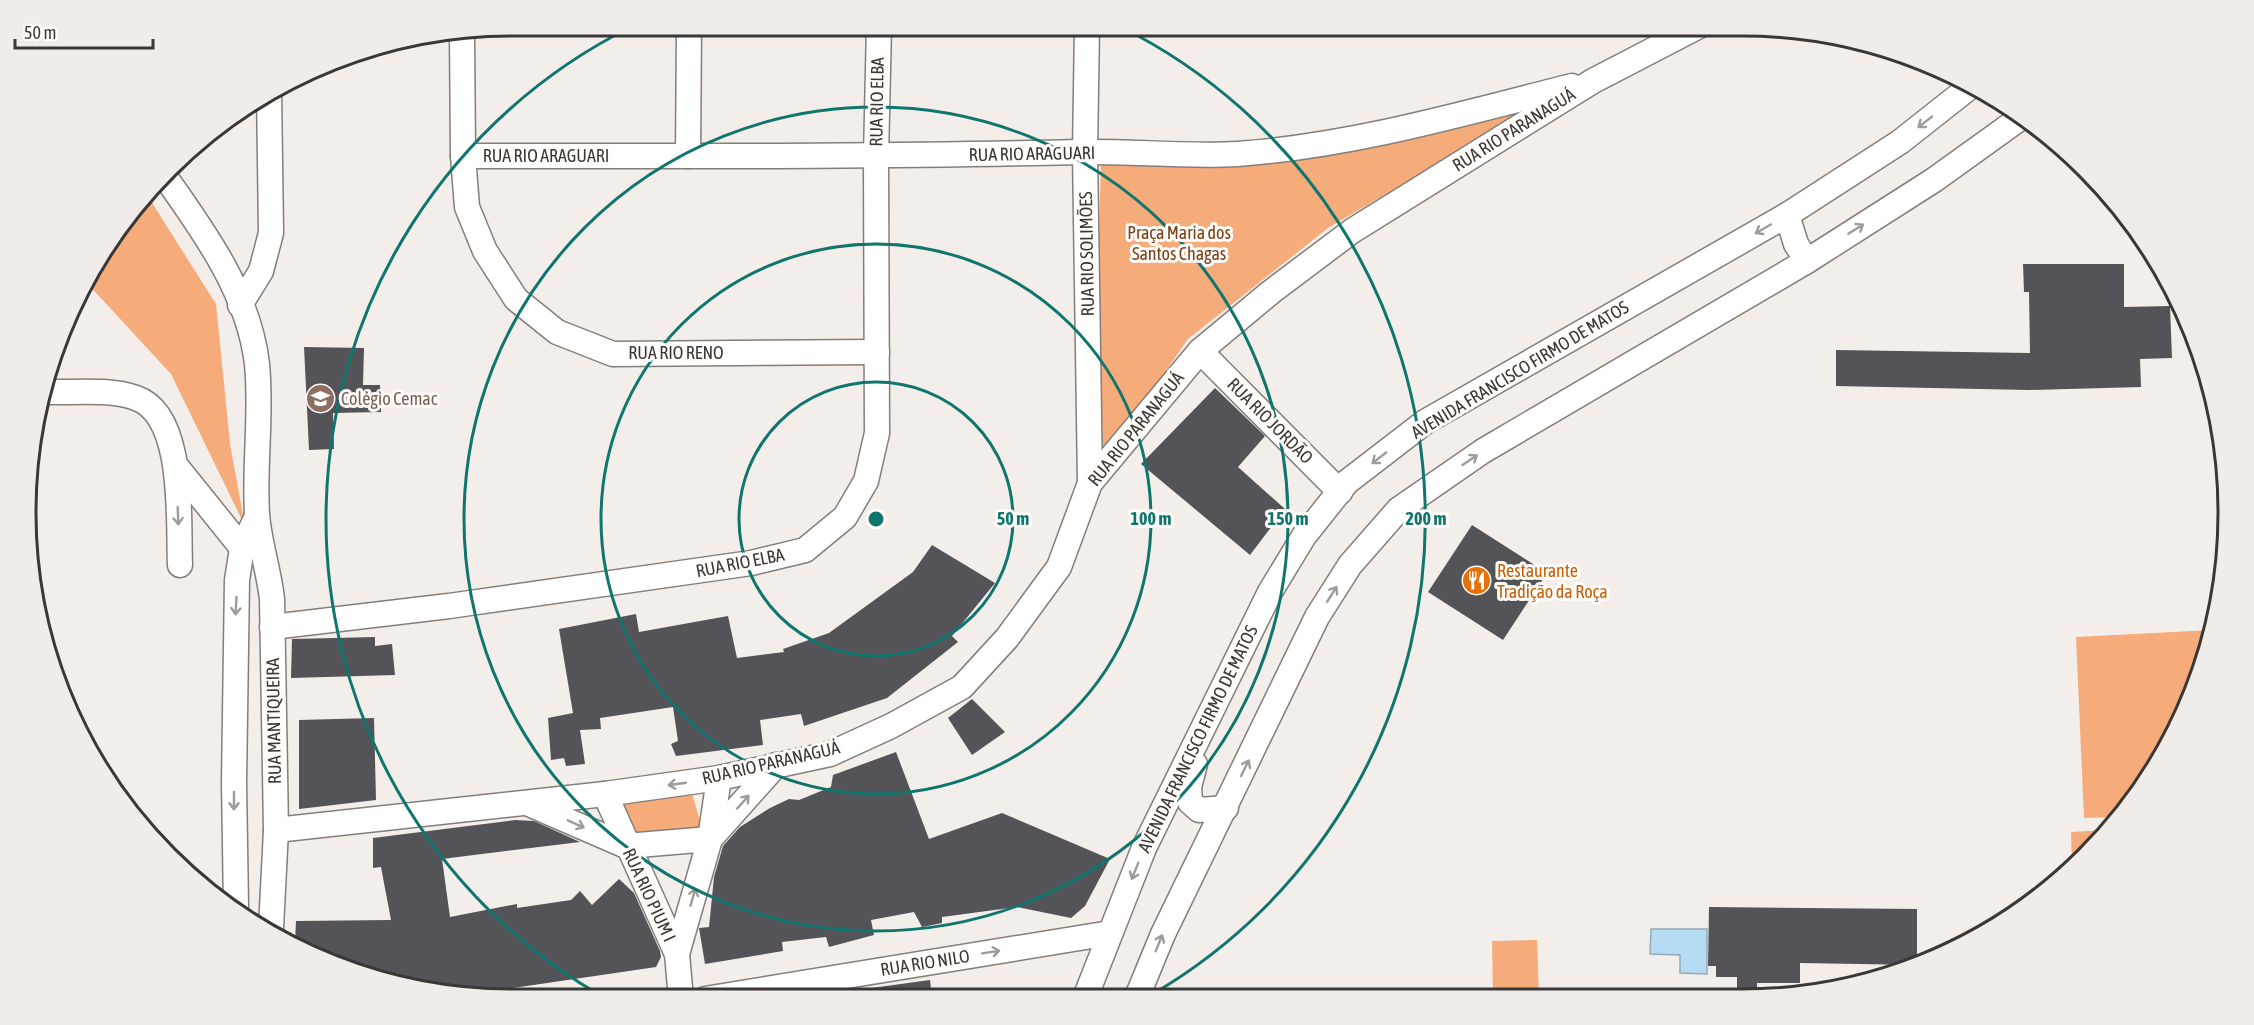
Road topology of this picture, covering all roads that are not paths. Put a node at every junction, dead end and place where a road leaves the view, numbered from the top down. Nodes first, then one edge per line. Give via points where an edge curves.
1 (689, 36) edge
2 (879, 36) edge
3 (1088, 36) edge
4 (1680, 36) edge
5 (462, 39) edge
6 (1593, 81) junction
7 (1964, 91) edge
8 (269, 103) edge
9 (2015, 122) edge
10 (1085, 152) junction
11 (463, 156) junction
12 (688, 156) junction
13 (876, 157) junction
14 (170, 182) edge
15 (1787, 215) junction
16 (1807, 261) junction
17 (240, 305) junction
18 (1200, 351) junction
19 (878, 352) junction
20 (51, 392) edge
21 (176, 466) junction
22 (1090, 483) junction
23 (1340, 492) junction
24 (257, 516) junction
25 (242, 548) junction
26 (180, 566) dead end
27 (268, 567) junction
28 (272, 627) junction
29 (1207, 724) junction
30 (776, 765) junction
31 (719, 778) junction
32 (605, 794) junction
33 (526, 802) junction
34 (1226, 808) junction
35 (276, 830) junction
36 (710, 839) junction
37 (626, 846) junction
38 (236, 900) edge
39 (271, 923) edge
40 (1110, 933) junction
41 (677, 954) junction
42 (680, 989) edge
43 (766, 989) edge
44 (1088, 989) edge
45 (1141, 989) edge

1 - 12 street
2 - 13 street, RUA RIO ELBA
3 - 10 street, RUA RIO SOLIMÕES
4 - 6 street, RUA RIO PARANAGUÁ
5 - 11 street, RUA RIO RENO
6 - 10 street, RUA RIO ARAGUARI via 1337,141 1236,154
6 - 18 street, RUA RIO PARANAGUÁ via 1352,231
7 -> 15 street, AVENIDA FRANCISCO FIRMO DE MATOS via 1900,142
8 - 17 street via 271,233 261,271
16 -> 9 street via 1934,180
10 - 13 street, RUA RIO ARAGUARI
10 - 22 street, RUA RIO SOLIMÕES
11 - 12 street, RUA RIO ARAGUARI
11 - 19 street, RUA RIO RENO via 467,207 485,251 516,299 557,332 613,354
12 - 13 street, RUA RIO ARAGUARI
13 - 19 street, RUA RIO ELBA
14 - 17 street, RUA MANTIQUEIRA via 210,241
15 - 16 street via 1796,244
15 -> 23 street, AVENIDA FRANCISCO FIRMO DE MATOS via 1425,422 1347,482
34 -> 16 street via 1317,618 1350,565 1399,508 1483,451
17 - 24 street, RUA MANTIQUEIRA via 257,363
18 - 22 street, RUA RIO PARANAGUÁ
18 - 23 street, RUA RIO JORDÃO
19 - 28 street, RUA RIO ELBA via 877,433 866,481 845,517 805,550 752,563
20 - 21 street via 137,398 160,415
21 - 25 street
21 -> 26 street
22 - 30 street, RUA RIO PARANAGUÁ via 1059,567 1007,638 962,687 830,754
23 - 29 street, AVENIDA FRANCISCO FIRMO DE MATOS via 1304,536 1270,592
24 - 25 street, RUA MANTIQUEIRA
24 - 27 street, RUA MANTIQUEIRA
25 - 27 street
25 -> 38 street, RUA MANTIQUEIRA via 234,645
27 - 28 street, RUA MANTIQUEIRA
28 - 35 street, RUA MANTIQUEIRA
29 - 34 street via 1189,787 1190,802 1199,810
29 -> 40 street, AVENIDA FRANCISCO FIRMO DE MATOS via 1144,848
30 - 31 street, RUA RIO PARANAGUÁ
36 -> 30 street
31 -> 32 street, RUA RIO PARANAGUÁ
31 - 36 street
32 - 33 street, RUA RIO PARANAGUÁ
32 - 37 street, RUA RIO PIUM I
33 - 35 street, RUA RIO PARANAGUÁ
33 -> 37 street
45 -> 34 street via 1163,934
35 - 39 street, RUA MANTIQUEIRA
36 - 37 street
41 -> 36 street
37 - 41 street, RUA RIO PIUM I
43 -> 40 street, RUA RIO NILO
40 - 44 street, AVENIDA FRANCISCO FIRMO DE MATOS
41 - 42 street, RUA RIO PIUM I

